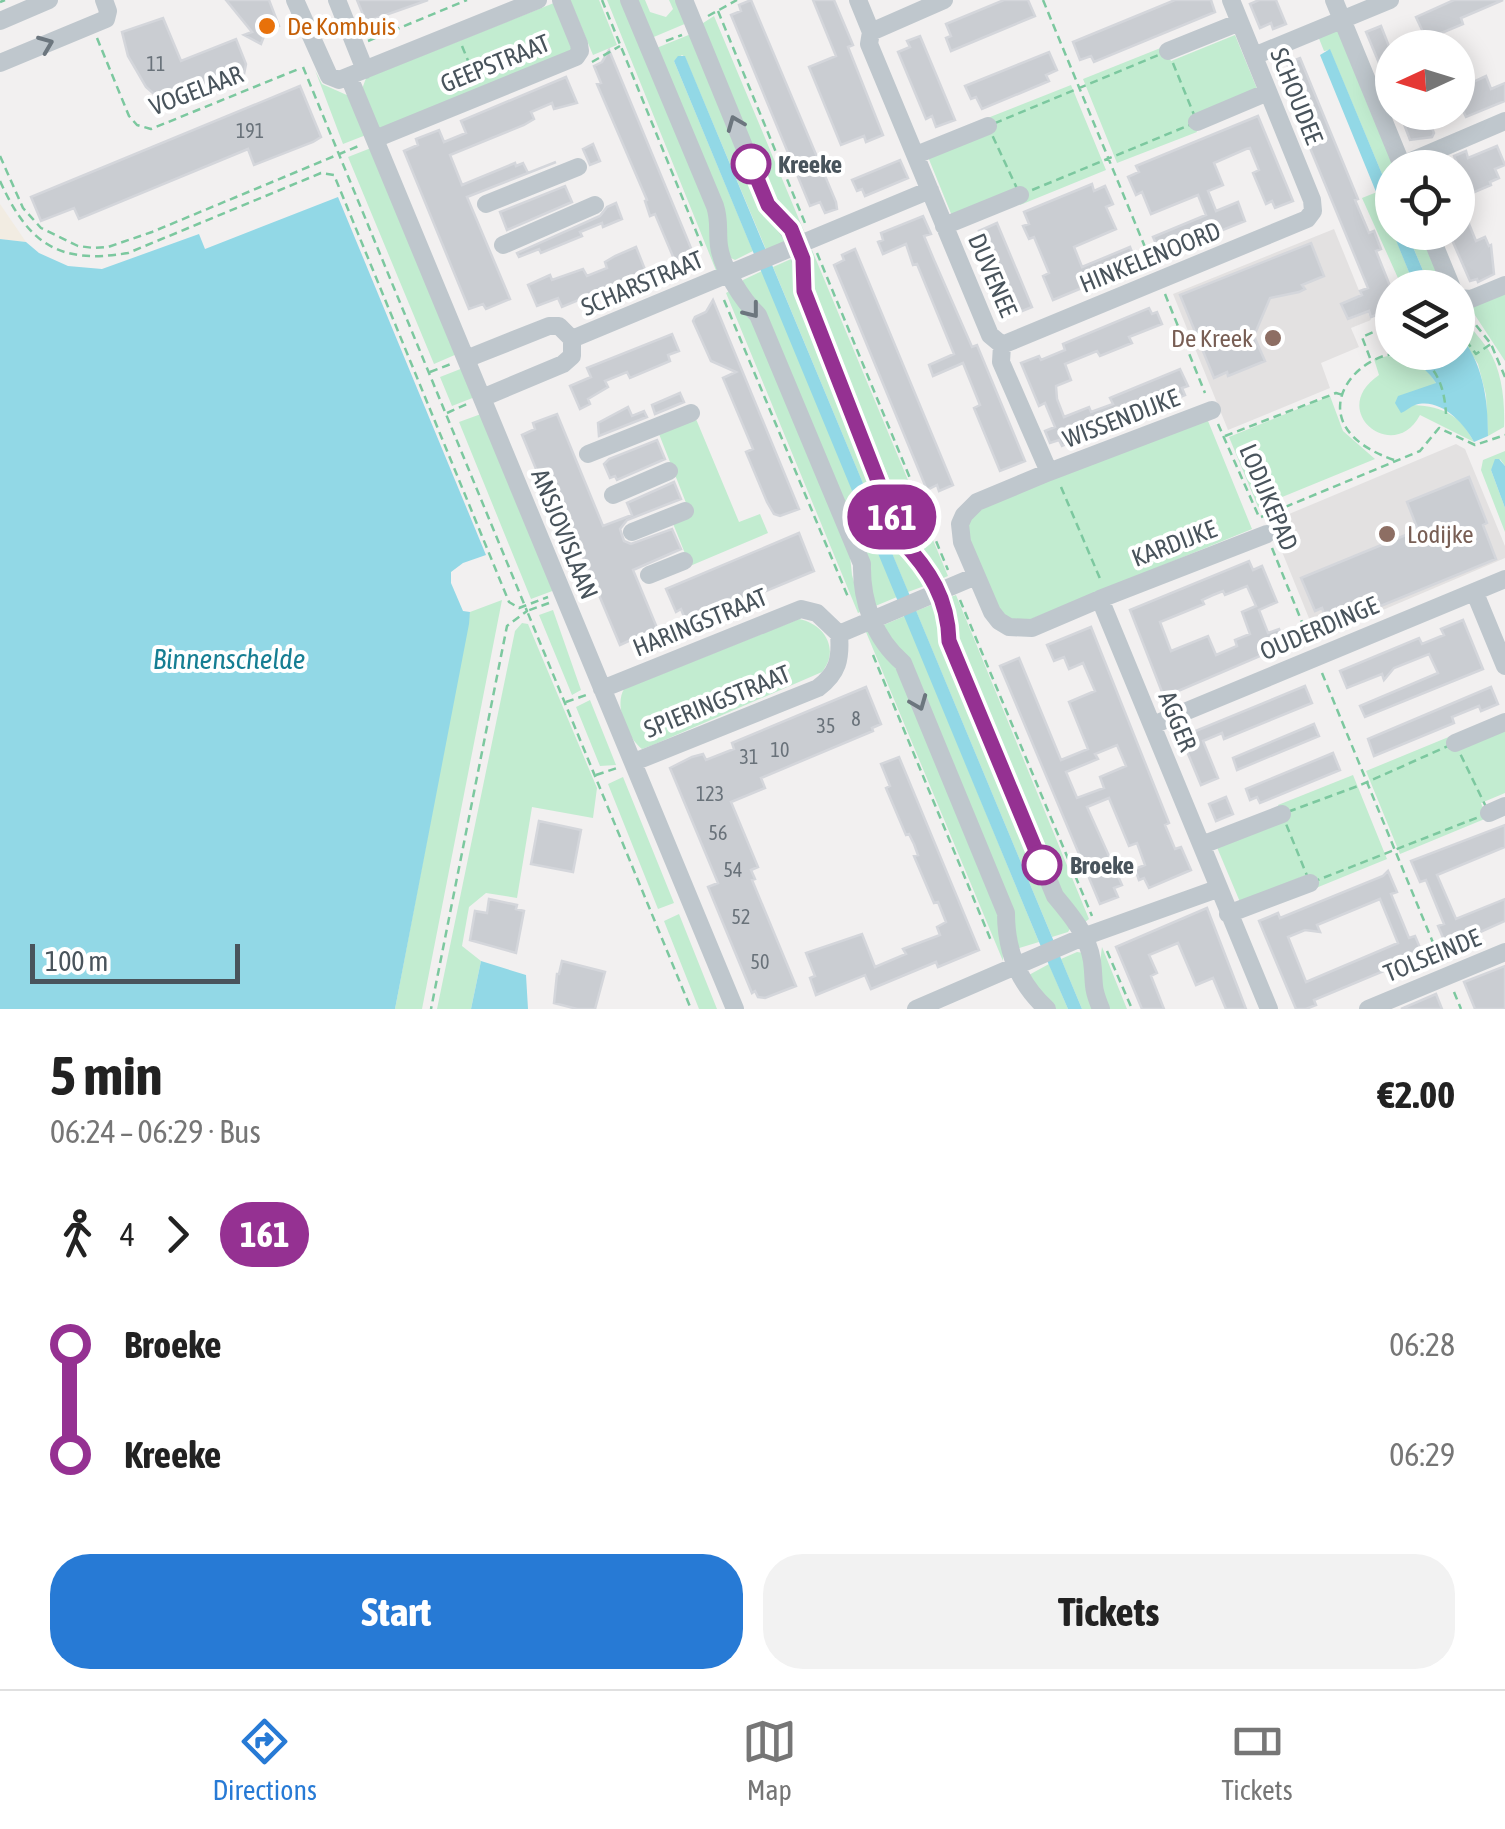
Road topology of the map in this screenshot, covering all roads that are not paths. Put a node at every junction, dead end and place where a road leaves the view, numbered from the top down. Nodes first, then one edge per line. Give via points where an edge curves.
1 (49, 0) edge
2 (104, 0) edge
3 (294, 0) edge
4 (337, 0) edge
5 (538, 0) edge
6 (560, 0) edge
7 (629, 0) edge
8 (684, 0) edge
9 (858, 0) edge
10 (944, 0) edge
11 (1231, 0) edge
12 (1334, 0) edge
13 (1390, 0) edge
14 (1342, 20) junction
15 (0, 21) edge
16 (1240, 22) junction
17 (871, 32) junction
18 (1168, 51) road end
19 (1254, 56) junction
20 (0, 63) edge
21 (357, 74) junction
22 (1268, 92) junction
23 (1197, 122) road end
24 (1505, 122) edge
25 (988, 126) road end
26 (375, 139) junction
27 (1395, 150) edge
28 (1439, 150) edge
29 (916, 155) junction
30 (578, 167) dead end
31 (930, 190) junction
32 (1020, 195) road end
33 (486, 204) dead end
34 (595, 205) dead end
35 (1313, 211) joint
36 (944, 226) junction
37 (804, 243) junction
38 (503, 245) dead end
39 (723, 276) junction
40 (1505, 286) edge
41 (1475, 292) edge
42 (572, 339) junction
43 (1002, 345) junction
44 (466, 359) junction
45 (482, 398) junction
46 (1212, 410) road end
47 (691, 413) dead end
48 (588, 454) dead end
49 (668, 471) dead end
50 (1052, 471) junction
51 (613, 496) dead end
52 (685, 511) dead end
53 (1263, 526) road end
54 (632, 532) dead end
55 (684, 561) dead end
56 (650, 575) dead end
57 (976, 576) junction
58 (1505, 579) edge
59 (946, 588) junction
60 (1471, 594) junction
61 (1104, 598) junction
62 (866, 622) junction
63 (840, 634) junction
64 (1505, 666) edge
65 (602, 688) junction
66 (1505, 722) edge
67 (1153, 725) junction
68 (1455, 742) road end
69 (634, 762) junction
70 (1282, 814) road end
71 (1202, 845) junction
72 (1310, 883) road end
73 (1217, 889) junction
74 (1228, 914) junction
75 (1090, 934) junction
76 (1505, 952) edge
77 (1009, 969) junction
78 (1375, 1008) edge
79 (735, 1009) edge
80 (916, 1009) edge
81 (1046, 1009) edge
82 (1101, 1009) edge
83 (1269, 1009) edge

1 - 15 street
20 -> 2 street via 94,30 106,19
3 - 21 street via 312,64 340,80
4 - 21 street, ANSJOVISLAAN via 356,46
5 - 21 street
6 - 26 street, GEEPSTRAAT via 579,44 576,56
7 - 39 street via 715,206
37 -> 8 street via 768,205
9 - 17 street, DUVENEE
10 - 17 street
11 - 16 street, SCHOUDEE
12 - 14 street
13 - 14 street
14 - 19 street
14 - 27 street
16 - 18 street
16 - 19 street, SCHOUDEE
17 - 29 street, DUVENEE via 870,44
19 - 22 street, SCHOUDEE
21 - 26 street, ANSJOVISLAAN
22 - 23 street
22 - 35 street, SCHOUDEE
24 - 28 street
25 - 29 street
26 - 44 street, ANSJOVISLAAN
29 - 31 street, DUVENEE
30 - 33 street
31 - 36 street, DUVENEE
31 - 37 street
32 - 36 street
34 - 38 street
35 - 43 street, HINKELENOORD
36 - 43 street, DUVENEE via 990,336
37 - 39 street
37 - 59 street via 804,291 901,540
39 - 42 street, SCHARSTRAAT
39 -> 62 street via 758,315 862,564
40 - 41 street
42 - 44 street, SCHARSTRAAT via 549,326
42 - 45 street, SCHARSTRAAT via 572,356 563,364
43 - 50 street, DUVENEE via 1001,362
44 - 45 street, ANSJOVISLAAN
45 - 65 street, ANSJOVISLAAN
46 - 50 street, WISSENDIJKE
47 - 48 street
49 - 51 street
50 - 57 street via 977,502 964,515 960,533
52 - 54 street
53 - 61 street, KARDIJKE
55 - 56 street
57 - 59 street
57 - 61 street via 999,620 1020,629
58 - 60 street, OUDERDINGE
59 - 62 street
59 - 75 street via 949,641 1054,896
60 - 64 street
60 - 67 street, OUDERDINGE
61 - 67 street, AGGER
62 - 63 street
62 -> 77 street via 902,663 918,698 1006,913
63 - 65 street, HARINGSTRAAT via 817,613 800,609
63 - 69 street, SPIERINGSTRAAT via 838,667 818,688
65 - 69 street, ANSJOVISLAAN
66 - 68 street
67 - 71 street, AGGER
69 - 79 street, ANSJOVISLAAN
70 - 71 street
71 - 73 street, AGGER
72 - 74 street
73 - 74 street, AGGER
73 - 75 street
74 - 83 street, AGGER
75 - 77 street
75 - 82 street via 1091,985
76 - 78 street, TOLSEINDE
77 - 80 street
77 - 81 street

